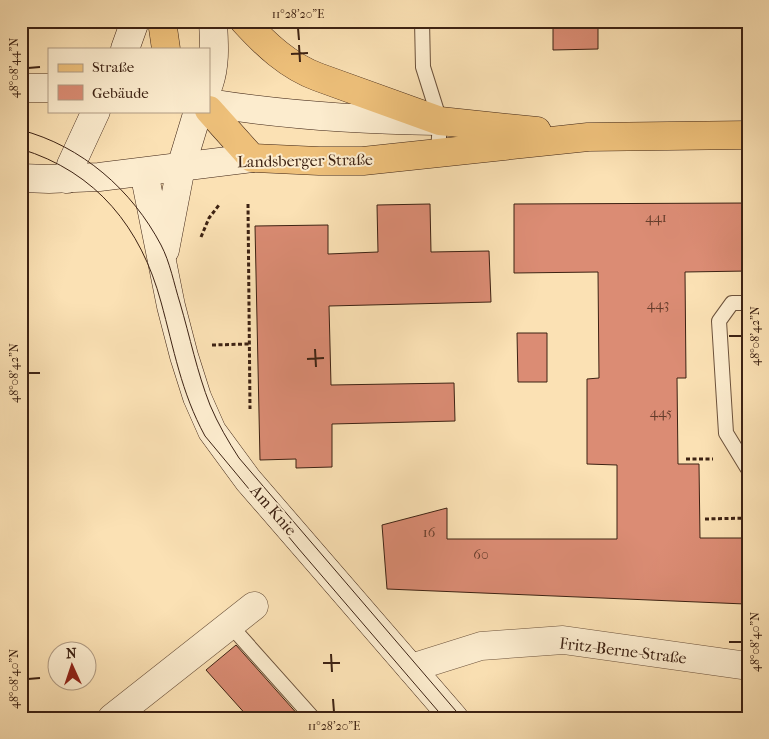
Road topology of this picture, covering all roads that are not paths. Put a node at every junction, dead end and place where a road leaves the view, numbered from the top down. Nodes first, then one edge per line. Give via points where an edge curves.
1 (135, 21) edge
2 (162, 21) edge
3 (213, 21) edge
4 (244, 21) edge
5 (422, 21) edge
6 (125, 48) edge
7 (166, 48) edge
8 (210, 81) edge
9 (21, 88) edge
10 (48, 88) edge
11 (210, 103) edge
12 (210, 111) edge
13 (96, 112) edge
14 (198, 112) edge
15 (440, 120) junction
16 (748, 135) edge
17 (588, 137) junction
18 (438, 153) junction
19 (252, 158) junction
20 (181, 167) junction
21 (144, 172) junction
22 (21, 178) edge
23 (66, 179) junction
24 (162, 266) junction
25 (748, 303) edge
26 (748, 469) edge
27 (254, 606) dead end
28 (230, 624) junction
29 (748, 666) edge
30 (411, 668) junction
31 (112, 718) edge
32 (313, 718) edge
33 (454, 718) edge

1 - 6 main road
2 - 7 main road
3 - 8 main road
4 - 15 main road via 275,51 308,74
5 - 15 lane via 423,67
9 - 10 main road
11 - 15 main road, Landsberger Straße via 258,111 356,119
12 - 19 main road
13 - 23 main road
14 - 20 main road, Am Knie
15 - 17 main road, Landsberger Straße
15 - 18 lane
16 - 17 main road, Landsberger Straße
17 - 18 main road, Landsberger Straße
18 - 19 main road, Landsberger Straße via 363,161
19 - 20 main road, Landsberger Straße
20 - 21 main road, Landsberger Straße
20 - 24 main road, Am Knie
21 - 23 main road, Landsberger Straße
21 - 24 main road, Am Knie
22 - 23 main road, Landsberger Straße
24 - 30 main road, Am Knie via 184,356 212,431 248,480
25 - 26 lane via 732,303 719,321 726,433
27 - 28 main road
28 - 31 main road
28 - 32 lane
29 - 30 main road, Fritz-Berne-Straße via 563,640 481,646
30 - 33 main road, Am Knie

